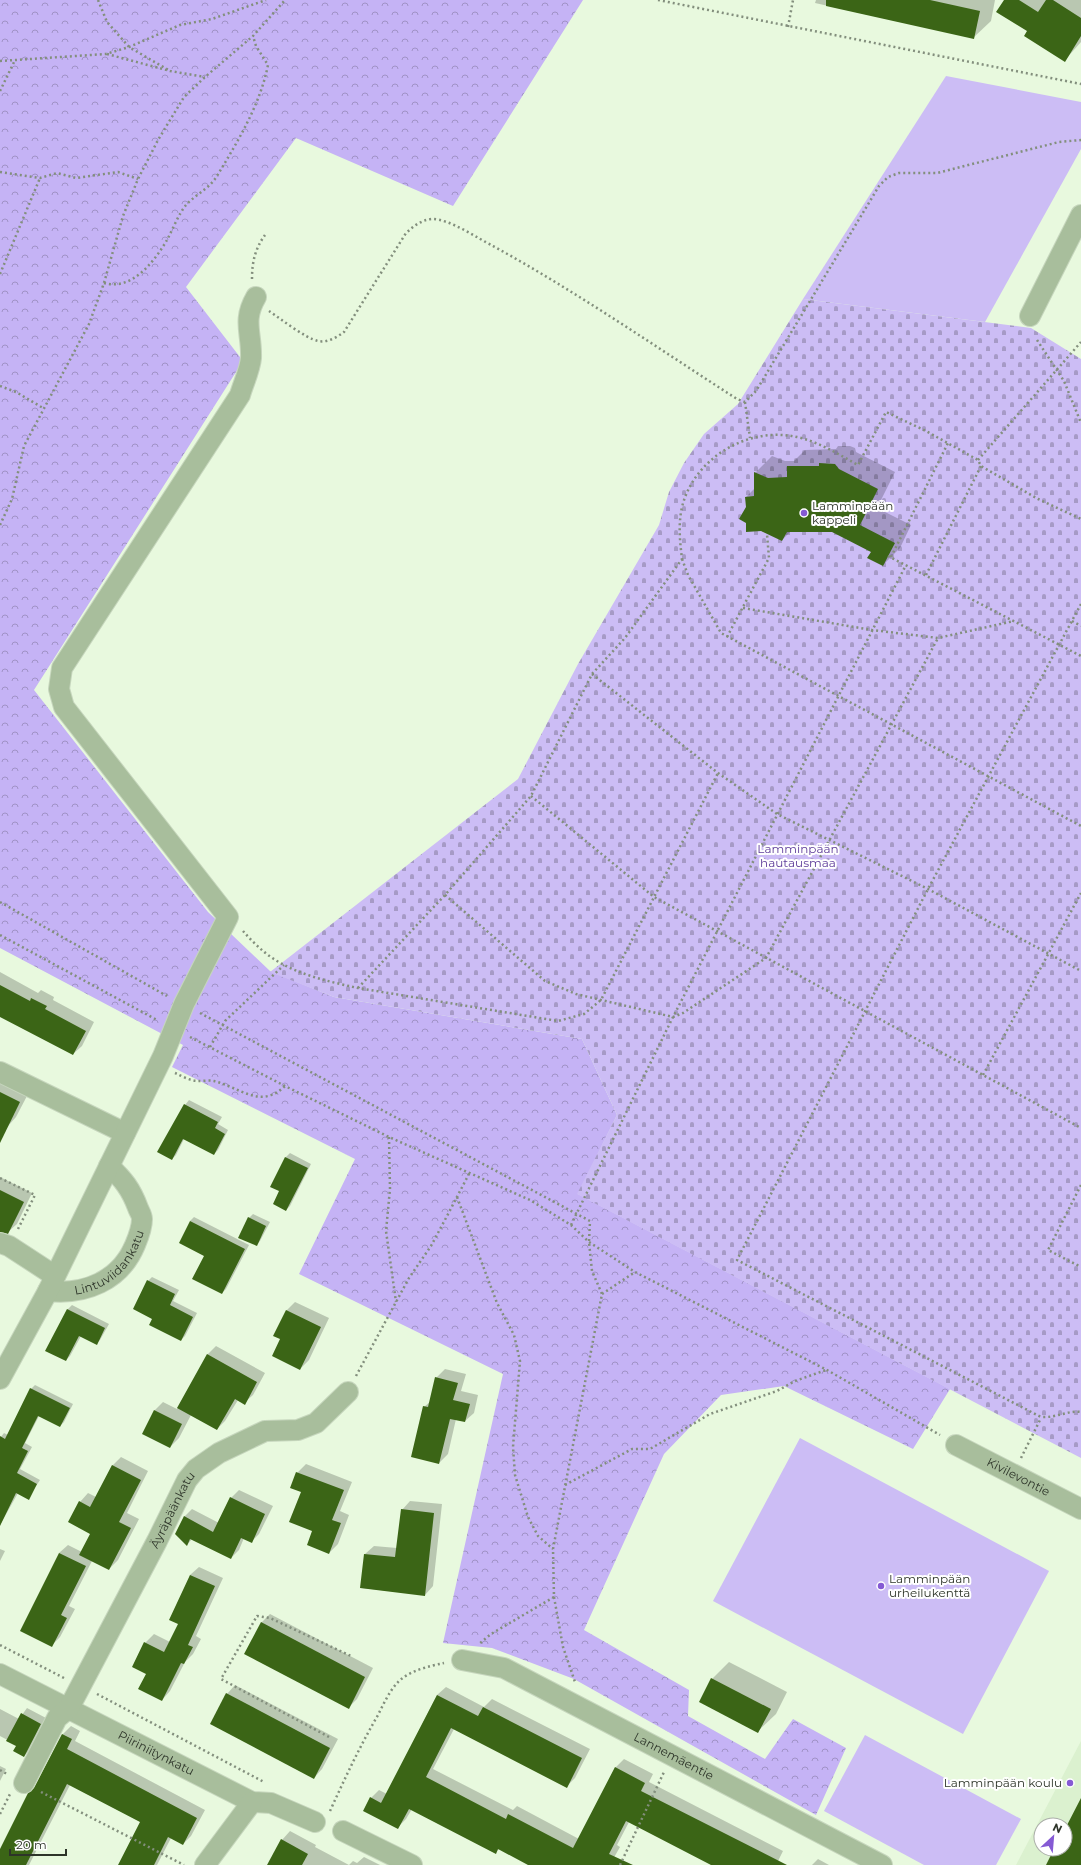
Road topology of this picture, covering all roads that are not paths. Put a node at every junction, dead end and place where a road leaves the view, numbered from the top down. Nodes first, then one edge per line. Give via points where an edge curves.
1 (1081, 215) edge
2 (256, 297) road end
3 (1030, 316) dead end
4 (0, 1072) edge
5 (125, 1132) junction
6 (109, 1166) junction
7 (5, 1244) edge
8 (51, 1284) junction
9 (0, 1379) edge
10 (348, 1392) road end
11 (956, 1444) road end
12 (1081, 1509) edge
13 (462, 1660) road end
14 (0, 1674) edge
15 (69, 1708) junction
16 (24, 1783) road end
17 (252, 1802) junction
18 (321, 1818) road end
19 (342, 1831) dead end
20 (205, 1865) edge
21 (412, 1865) edge
22 (882, 1865) edge

1 - 3 street
2 - 5 street, Lintuviidankatu via 249,309 251,359 240,395 62,668 58,689 64,707 228,916
4 - 5 street
5 - 6 street, Lintuviidankatu
6 - 8 street, Lintuviidankatu
6 - 8 street, Lintuviidankatu via 131,1191 142,1218 131,1256 115,1274 92,1288 67,1293
7 - 8 street
8 - 9 street, Lintuviidankatu
10 - 15 street, Äyräpäänkatu via 316,1423 298,1430 264,1431 196,1469 187,1480
11 - 12 street, Kivilevontie
13 - 22 street, Lannemäentie via 504,1668
14 - 15 street, Piiriniitynkatu
15 - 16 street, Äyräpäänkatu via 57,1718
15 - 17 street, Piiriniitynkatu
17 - 18 street, Piiriniitynkatu via 271,1804
17 - 20 street
19 - 21 street

